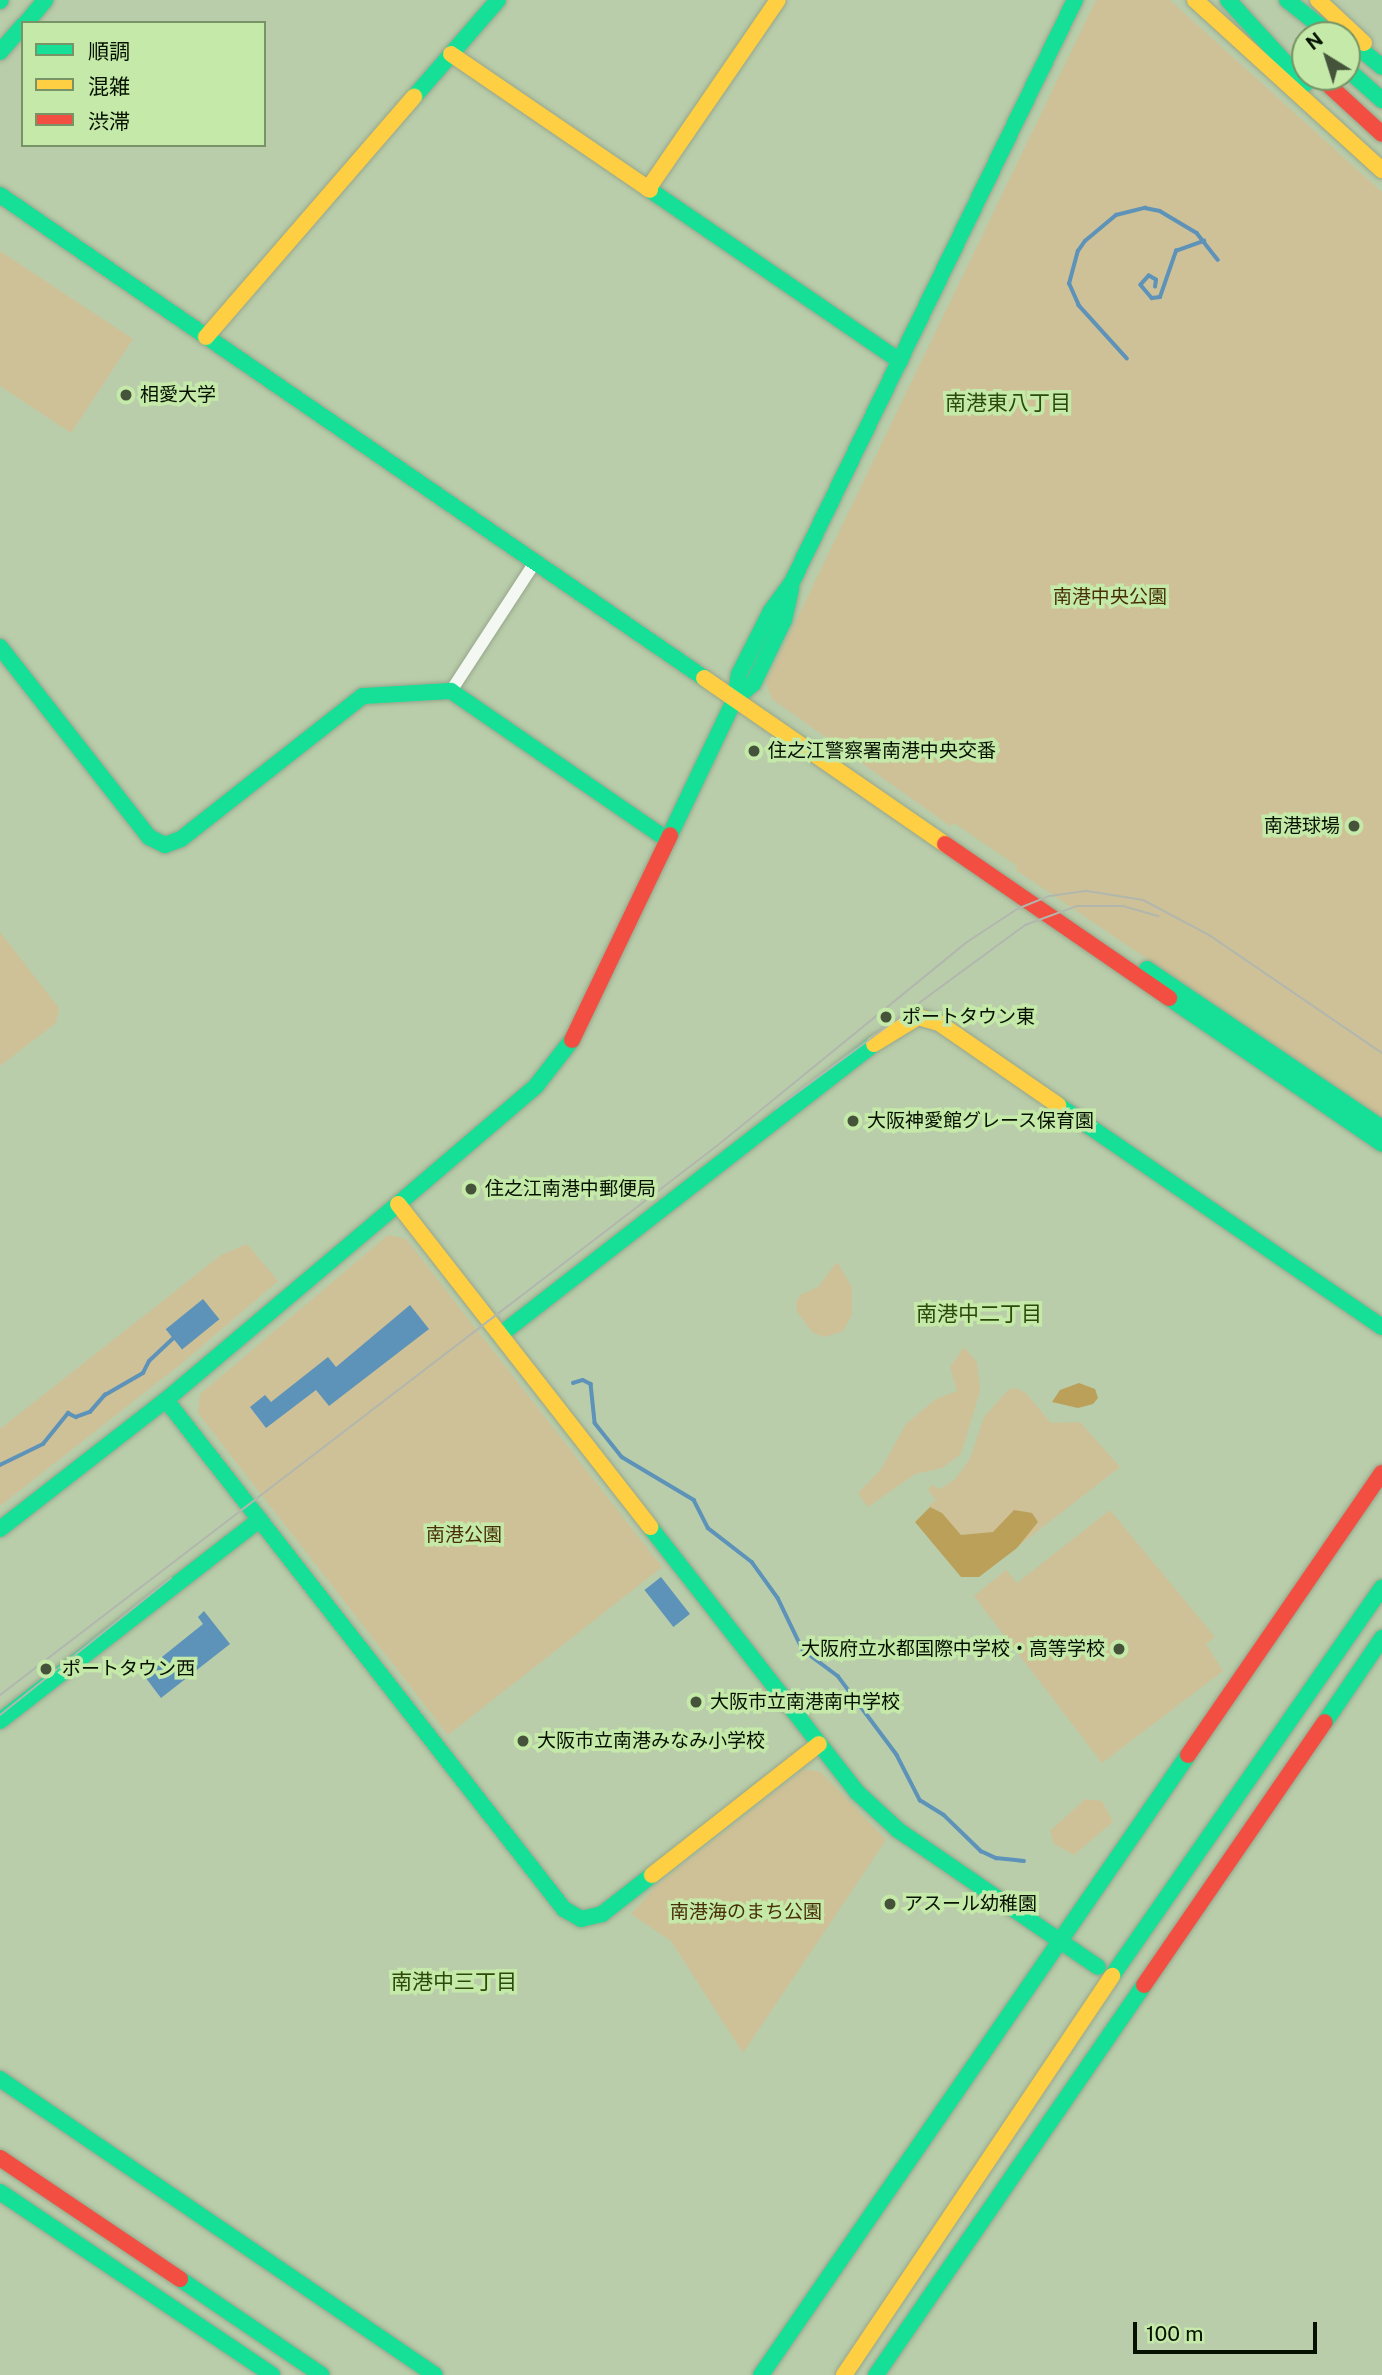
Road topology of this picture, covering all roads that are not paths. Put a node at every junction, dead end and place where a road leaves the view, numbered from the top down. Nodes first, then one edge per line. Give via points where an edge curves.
1 (45, 0) edge
2 (498, 0) edge
3 (778, 0) edge
4 (1075, 0) edge
5 (1228, 0) edge
6 (1238, 0) edge
7 (1270, 0) edge
8 (1287, 0) edge
9 (1301, 0) edge
10 (1318, 0) edge
11 (1195, 6) edge
12 (27, 21) edge
13 (1293, 21) edge
14 (1313, 21) edge
15 (1326, 21) edge
16 (21, 28) edge
17 (1361, 49) edge
18 (1291, 50) edge
19 (0, 52) edge
20 (451, 54) junction
21 (1361, 59) edge
22 (1382, 61) edge
23 (1382, 66) edge
24 (1382, 76) edge
25 (1361, 81) edge
26 (1335, 91) edge
27 (1382, 100) edge
28 (1382, 134) edge
29 (1382, 158) edge
30 (1382, 170) edge
31 (1382, 180) edge
32 (648, 189) junction
33 (0, 195) edge
34 (206, 337) junction
35 (900, 361) junction
36 (535, 562) junction
37 (0, 647) edge
38 (451, 691) junction
39 (735, 699) junction
40 (668, 840) junction
41 (1382, 1129) edge
42 (1382, 1144) edge
43 (398, 1204) junction
44 (1382, 1327) edge
45 (500, 1335) junction
46 (166, 1400) junction
47 (1382, 1473) edge
48 (260, 1519) junction
49 (0, 1529) edge
50 (1382, 1588) edge
51 (1382, 1638) edge
52 (0, 1721) edge
53 (819, 1744) junction
54 (1059, 1940) junction
55 (1098, 1967) dead end
56 (0, 2079) edge
57 (0, 2158) edge
58 (0, 2192) edge
59 (272, 2375) edge
60 (322, 2375) edge
61 (435, 2375) edge
62 (761, 2375) edge
63 (844, 2375) edge
64 (876, 2375) edge

1 - 12 main road
2 - 20 main road
3 - 32 main road
4 - 35 main road
5 - 29 main road
6 - 18 main road
7 - 13 main road
8 - 14 main road
9 - 15 main road
10 - 22 main road
11 - 30 main road
11 - 31 street
16 - 19 main road
17 - 23 main road
20 - 32 main road
20 - 34 main road
21 - 24 main road
25 - 27 main road
26 - 28 main road
32 - 35 main road
33 - 34 main road
34 - 36 main road
35 - 39 main road via 792,582 784,620 759,673
36 - 38 street
36 - 39 main road
37 - 38 main road via 149,837 165,845 181,839 363,696
38 - 40 main road
39 - 40 main road
39 - 41 main road via 760,707
39 - 42 main road via 752,716
40 - 43 main road via 572,1041 536,1086
43 - 45 main road
43 - 46 main road
44 - 45 main road via 939,1023 918,1017 900,1024
45 - 53 main road
46 - 48 main road
46 - 49 main road
47 - 54 main road
48 - 52 main road
48 - 53 main road via 564,1909 581,1919 602,1914
50 - 63 main road via 1130,1948
51 - 64 main road
53 - 54 main road via 857,1792 898,1830
54 - 55 main road
54 - 62 main road
56 - 61 main road
57 - 60 main road
58 - 59 main road

